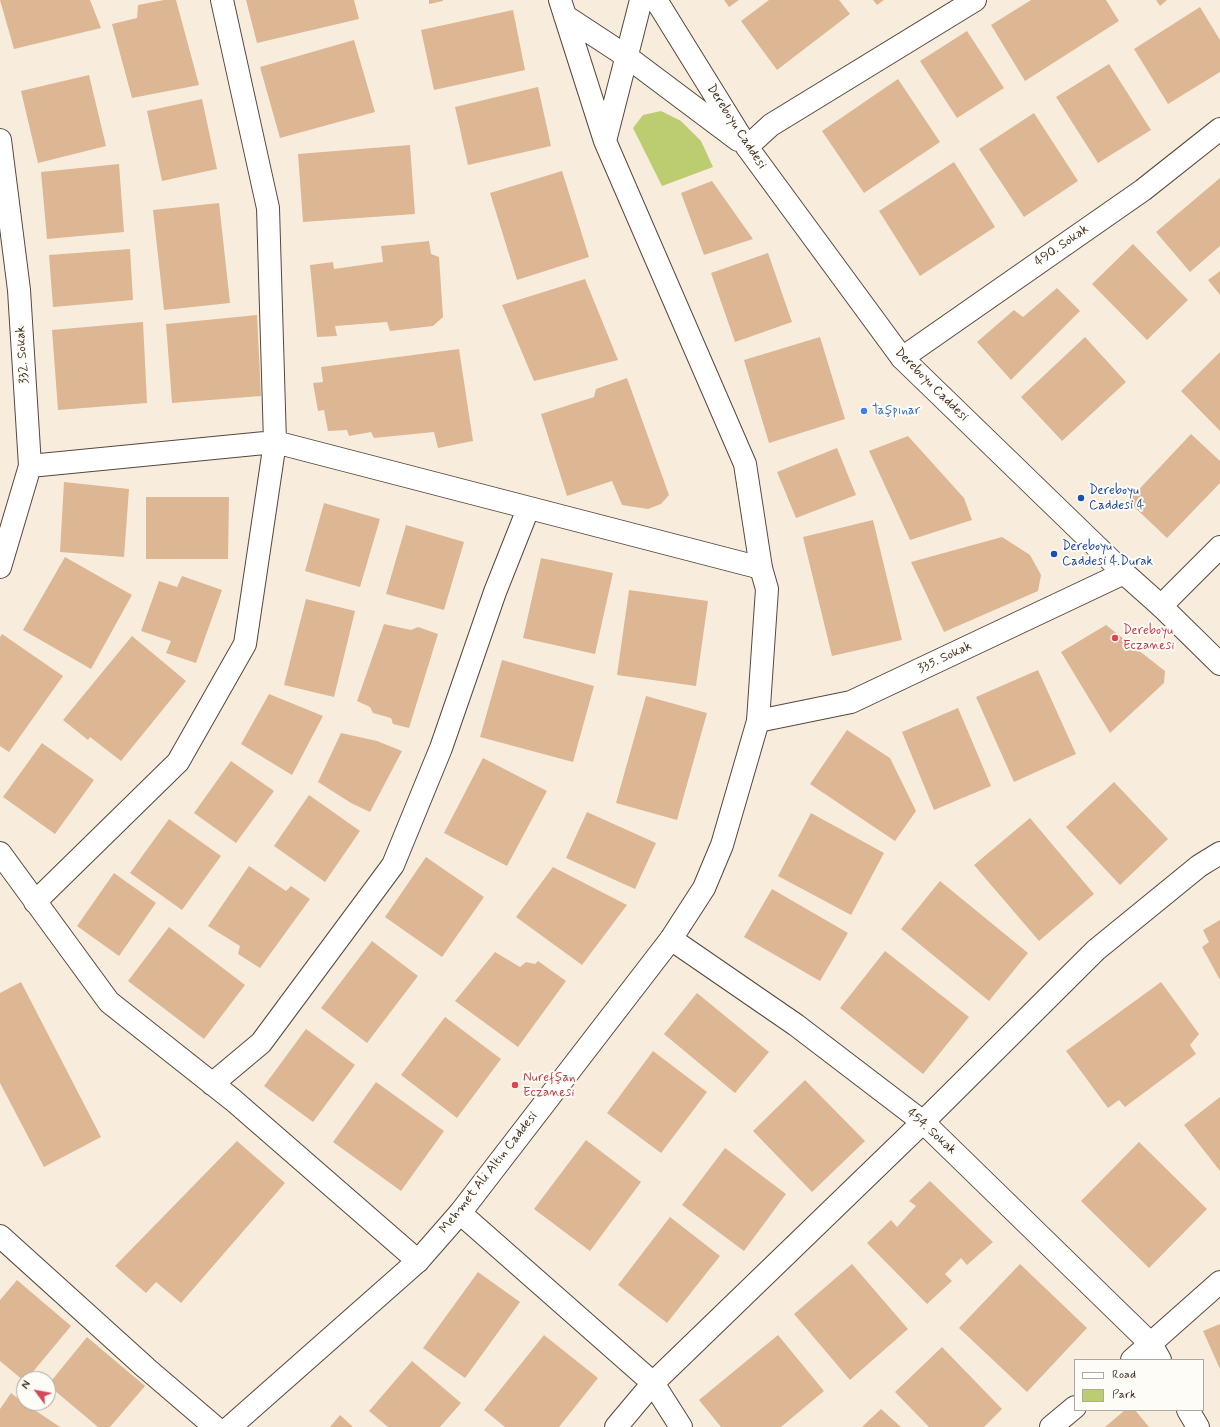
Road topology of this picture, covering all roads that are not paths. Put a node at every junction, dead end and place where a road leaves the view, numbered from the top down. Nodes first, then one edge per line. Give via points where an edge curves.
1 (222, 0) edge
2 (640, 0) edge
3 (656, 0) edge
4 (975, 0) edge
5 (563, 8) edge
6 (626, 56) junction
7 (1220, 129) edge
8 (0, 140) edge
9 (605, 141) junction
10 (747, 147) junction
11 (902, 358) junction
12 (274, 442) junction
13 (30, 466) junction
14 (528, 509) junction
15 (1220, 546) edge
16 (0, 567) edge
17 (761, 568) junction
18 (1124, 573) junction
19 (1161, 606) junction
20 (1220, 664) edge
21 (758, 721) junction
22 (0, 853) edge
23 (1220, 853) edge
24 (35, 902) junction
25 (671, 939) junction
26 (212, 1084) junction
27 (923, 1122) junction
28 (460, 1213) junction
29 (0, 1236) edge
30 (418, 1261) junction
31 (1220, 1282) edge
32 (1156, 1352) edge
33 (1135, 1359) edge
34 (653, 1383) junction
35 (1074, 1408) edge
36 (1189, 1411) edge
37 (215, 1427) edge
38 (230, 1427) edge
39 (616, 1427) edge
40 (681, 1427) edge
41 (1051, 1427) edge
42 (1198, 1427) edge

1 - 12 street via 268,208
2 - 6 street
3 - 10 street, Dereboyu Caddesi
4 - 10 street via 771,125
5 - 6 street
5 - 9 street, Mehmet Ali Altın Caddesi
6 - 9 street
6 - 10 street
7 - 11 street, 490. Sokak via 1143,190
8 - 13 street, 332. Sokak via 19,290
9 - 17 street, Mehmet Ali Altın Caddesi via 745,464
10 - 11 street, Dereboyu Caddesi
11 - 18 street, Dereboyu Caddesi
12 - 13 street
12 - 14 street
12 - 24 street via 245,644 178,762
13 - 16 street, 332. Sokak
14 - 17 street
14 - 26 street via 495,592 441,748 393,865 261,1043
15 - 19 street
17 - 21 street, Mehmet Ali Altın Caddesi via 767,589
18 - 19 street, Dereboyu Caddesi
18 - 21 street, 335. Sokak via 851,702
19 - 20 street, Dereboyu Caddesi
21 - 25 street, Mehmet Ali Altın Caddesi via 722,845 704,888
22 - 24 street
23 - 27 street via 1199,866 1096,950
24 - 26 street via 109,1002
25 - 27 street, 454. Sokak via 796,1025
25 - 28 street, Mehmet Ali Altın Caddesi
26 - 30 street
27 - 32 street, 454. Sokak
27 - 34 street
28 - 30 street, Mehmet Ali Altın Caddesi
28 - 34 street
29 - 37 street
30 - 38 street, Mehmet Ali Altın Caddesi
31 - 32 street
32 - 33 street
34 - 39 street
34 - 40 street
35 - 41 street
36 - 42 street

